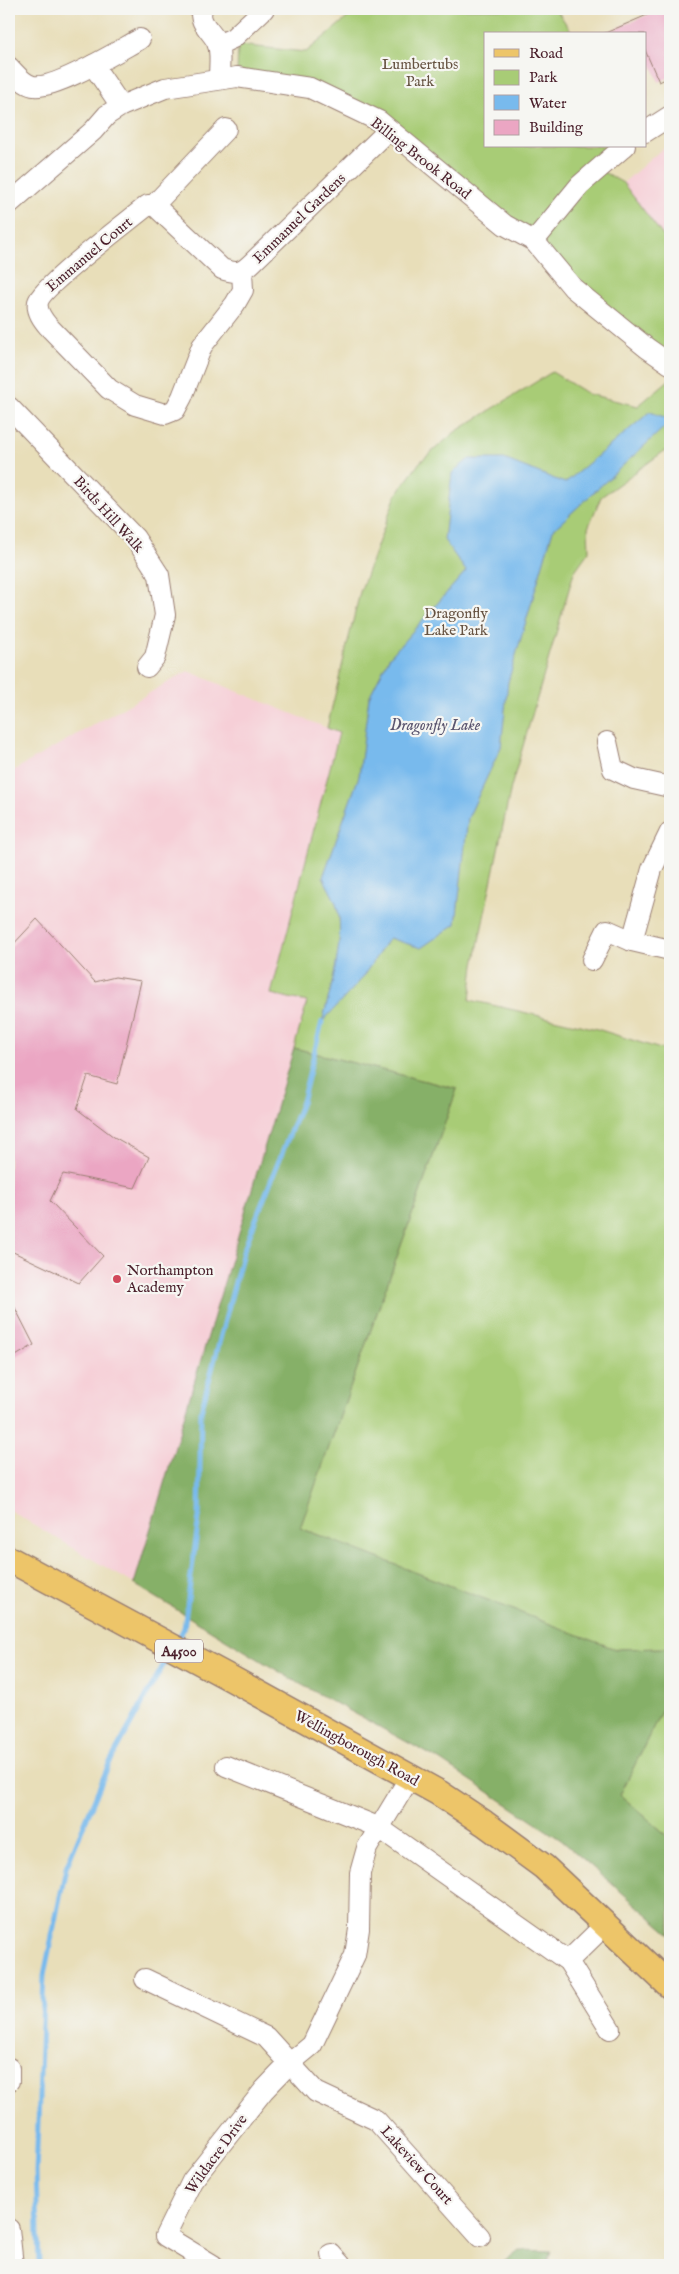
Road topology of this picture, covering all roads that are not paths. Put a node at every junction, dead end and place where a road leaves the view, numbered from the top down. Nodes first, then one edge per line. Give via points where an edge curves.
1 (202, 9) edge
2 (264, 9) edge
3 (140, 40) dead end
4 (218, 45) junction
5 (93, 65) junction
6 (9, 67) edge
7 (219, 78) junction
8 (121, 106) junction
9 (226, 128) dead end
10 (389, 130) junction
11 (623, 148) edge
12 (10, 200) edge
13 (154, 205) junction
14 (534, 241) junction
15 (242, 271) junction
16 (670, 364) edge
17 (9, 407) edge
18 (165, 414) joint
19 (147, 667) dead end
20 (607, 742) dead end
21 (670, 787) edge
22 (670, 832) edge
23 (632, 941) junction
24 (670, 950) edge
25 (592, 960) dead end
26 (9, 1559) edge
27 (226, 1766) dead end
28 (410, 1777) junction
29 (378, 1827) junction
30 (606, 1924) junction
31 (568, 1961) junction
32 (145, 1979) dead end
33 (670, 1986) edge
34 (610, 2029) dead end
35 (290, 2063) junction
36 (9, 2068) edge
37 (9, 2081) edge
38 (9, 2228) edge
39 (480, 2237) dead end
40 (208, 2264) edge
41 (14, 2265) edge

1 - 4 street via 200,14 204,25
2 - 4 street via 233,38
3 - 5 street
4 - 7 street
5 - 6 street via 40,87 25,83
5 - 8 street
7 - 8 street, Billing Brook Road via 165,88
7 - 10 street, Billing Brook Road via 237,77 310,88
8 - 12 street, Billing Brook Road
9 - 13 street, Emmanuel Court
10 - 14 street, Billing Brook Road via 505,225
10 - 15 street, Emmanuel Gardens
11 - 14 street via 580,186
13 - 15 street via 222,269 235,274
13 - 18 street, Emmanuel Court via 148,205 82,258 42,293 37,304 40,316 48,326 109,389 135,404
14 - 16 street, Billing Brook Road via 573,288
15 - 18 street, Emmanuel Gardens via 243,290 202,346 182,398 174,410
17 - 19 street, Birds Hill Walk via 135,538 159,575 165,615 156,657
20 - 21 street via 613,769 634,779
22 - 23 street via 652,869
23 - 24 street
23 - 25 street via 606,930
26 - 28 main road, Wellingborough Road / A4500
27 - 29 street
28 - 29 street
28 - 30 main road, Wellingborough Road / A4500 via 440,1793 536,1862
29 - 31 street
29 - 35 street via 367,1848 360,1873 355,1955 312,2044
30 - 31 street
30 - 33 main road, Wellingborough Road / A4500
31 - 34 street
32 - 35 street, Lakeview Court via 266,2037
35 - 39 street, Lakeview Court via 316,2092 376,2120
35 - 40 street, Wildacre Drive via 264,2090 192,2181 165,2236
36 - 37 street
38 - 41 street

